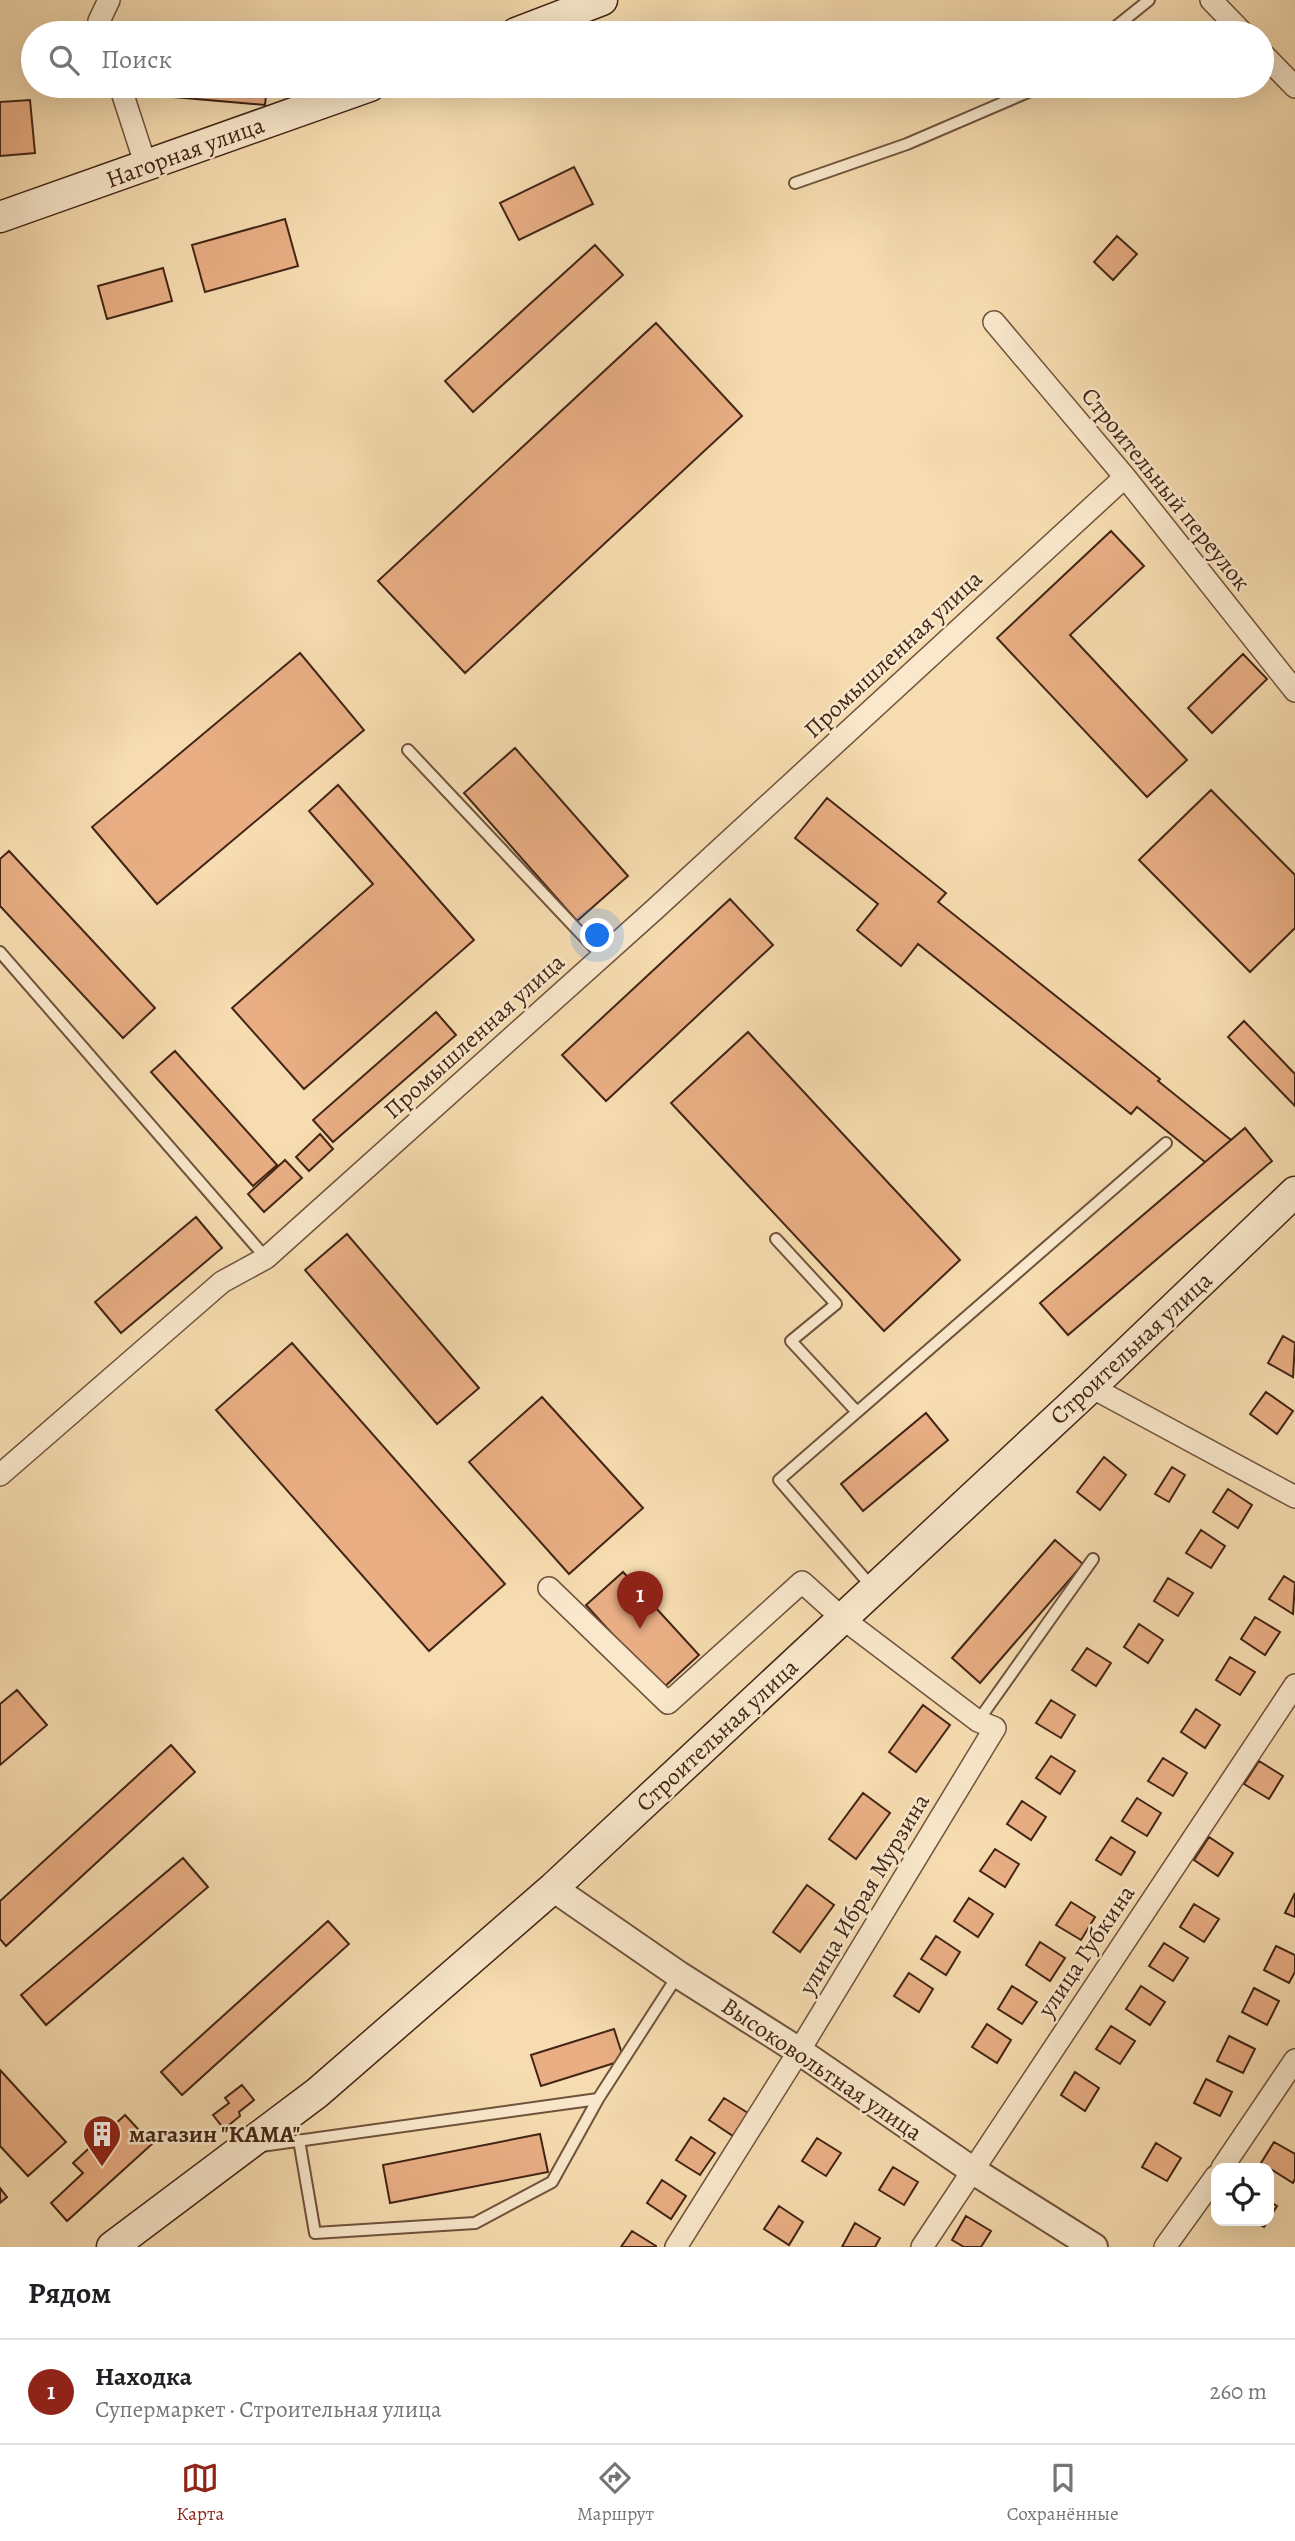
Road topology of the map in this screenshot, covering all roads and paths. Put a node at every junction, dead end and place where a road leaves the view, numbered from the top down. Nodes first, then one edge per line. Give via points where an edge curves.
1 (109, 0) edge
2 (602, 0) edge
3 (1149, 0) edge
4 (1211, 0) edge
5 (99, 21) edge
6 (547, 21) edge
7 (1123, 21) edge
8 (1231, 21) edge
9 (1274, 65) edge
10 (1295, 87) edge
11 (124, 98) edge
12 (336, 98) edge
13 (1014, 98) edge
14 (146, 166) junction
15 (795, 183) dead end
16 (0, 217) edge
17 (994, 322) dead end
18 (1125, 477) junction
19 (1295, 691) edge
20 (408, 750) dead end
21 (0, 952) edge
22 (602, 956) junction
23 (1166, 1143) dead end
24 (1295, 1192) edge
25 (776, 1240) dead end
26 (266, 1258) junction
27 (1091, 1387) junction
28 (857, 1412) junction
29 (0, 1475) edge
30 (1295, 1497) edge
31 (1093, 1559) dead end
32 (549, 1588) dead end
33 (873, 1589) junction
34 (842, 1618) junction
35 (1295, 1685) edge
36 (978, 1721) junction
37 (553, 1888) junction
38 (679, 1975) junction
39 (799, 2051) junction
40 (1295, 2060) edge
41 (598, 2099) junction
42 (299, 2140) junction
43 (244, 2148) junction
44 (1225, 2163) edge
45 (972, 2169) junction
46 (1211, 2183) edge
47 (112, 2247) edge
48 (676, 2247) edge
49 (922, 2247) edge
50 (1094, 2247) edge
51 (1165, 2247) edge

1 - 5 street
2 - 6 main road
3 - 7 lane
4 - 8 street
9 - 10 street
11 - 14 street
12 - 14 main road, Нагорная улица
13 - 15 lane via 907,144
14 - 16 main road, Нагорная улица
17 - 18 street, Строительный переулок
18 - 19 street, Строительный переулок
18 - 22 street, Промышленная улица
20 - 22 lane
21 - 26 lane
22 - 26 street, Промышленная улица
23 - 28 lane
24 - 27 main road, Строительная улица
25 - 28 lane via 836,1304 791,1341
26 - 29 street, Промышленная улица via 222,1282
27 - 30 street
27 - 33 main road, Строительная улица
28 - 33 lane via 779,1480
31 - 36 lane
32 - 34 street via 668,1703 802,1582
33 - 34 main road, Строительная улица
34 - 36 street
34 - 37 main road, Строительная улица
35 - 45 street, улица Губкина
36 - 39 street, улица Ибрая Мурзина via 995,1728
37 - 38 street, Высоковольтная улица
37 - 43 main road, Строительная улица via 317,2093
38 - 39 street, Высоковольтная улица
38 - 41 lane
39 - 45 street, Высоковольтная улица
39 - 48 street, улица Ибрая Мурзина
40 - 44 street
41 - 42 lane
41 - 42 lane via 552,2182 475,2223 315,2233
42 - 43 lane
43 - 47 main road, Строительная улица
45 - 49 street, улица Губкина
45 - 50 street, Высоковольтная улица
46 - 51 street

